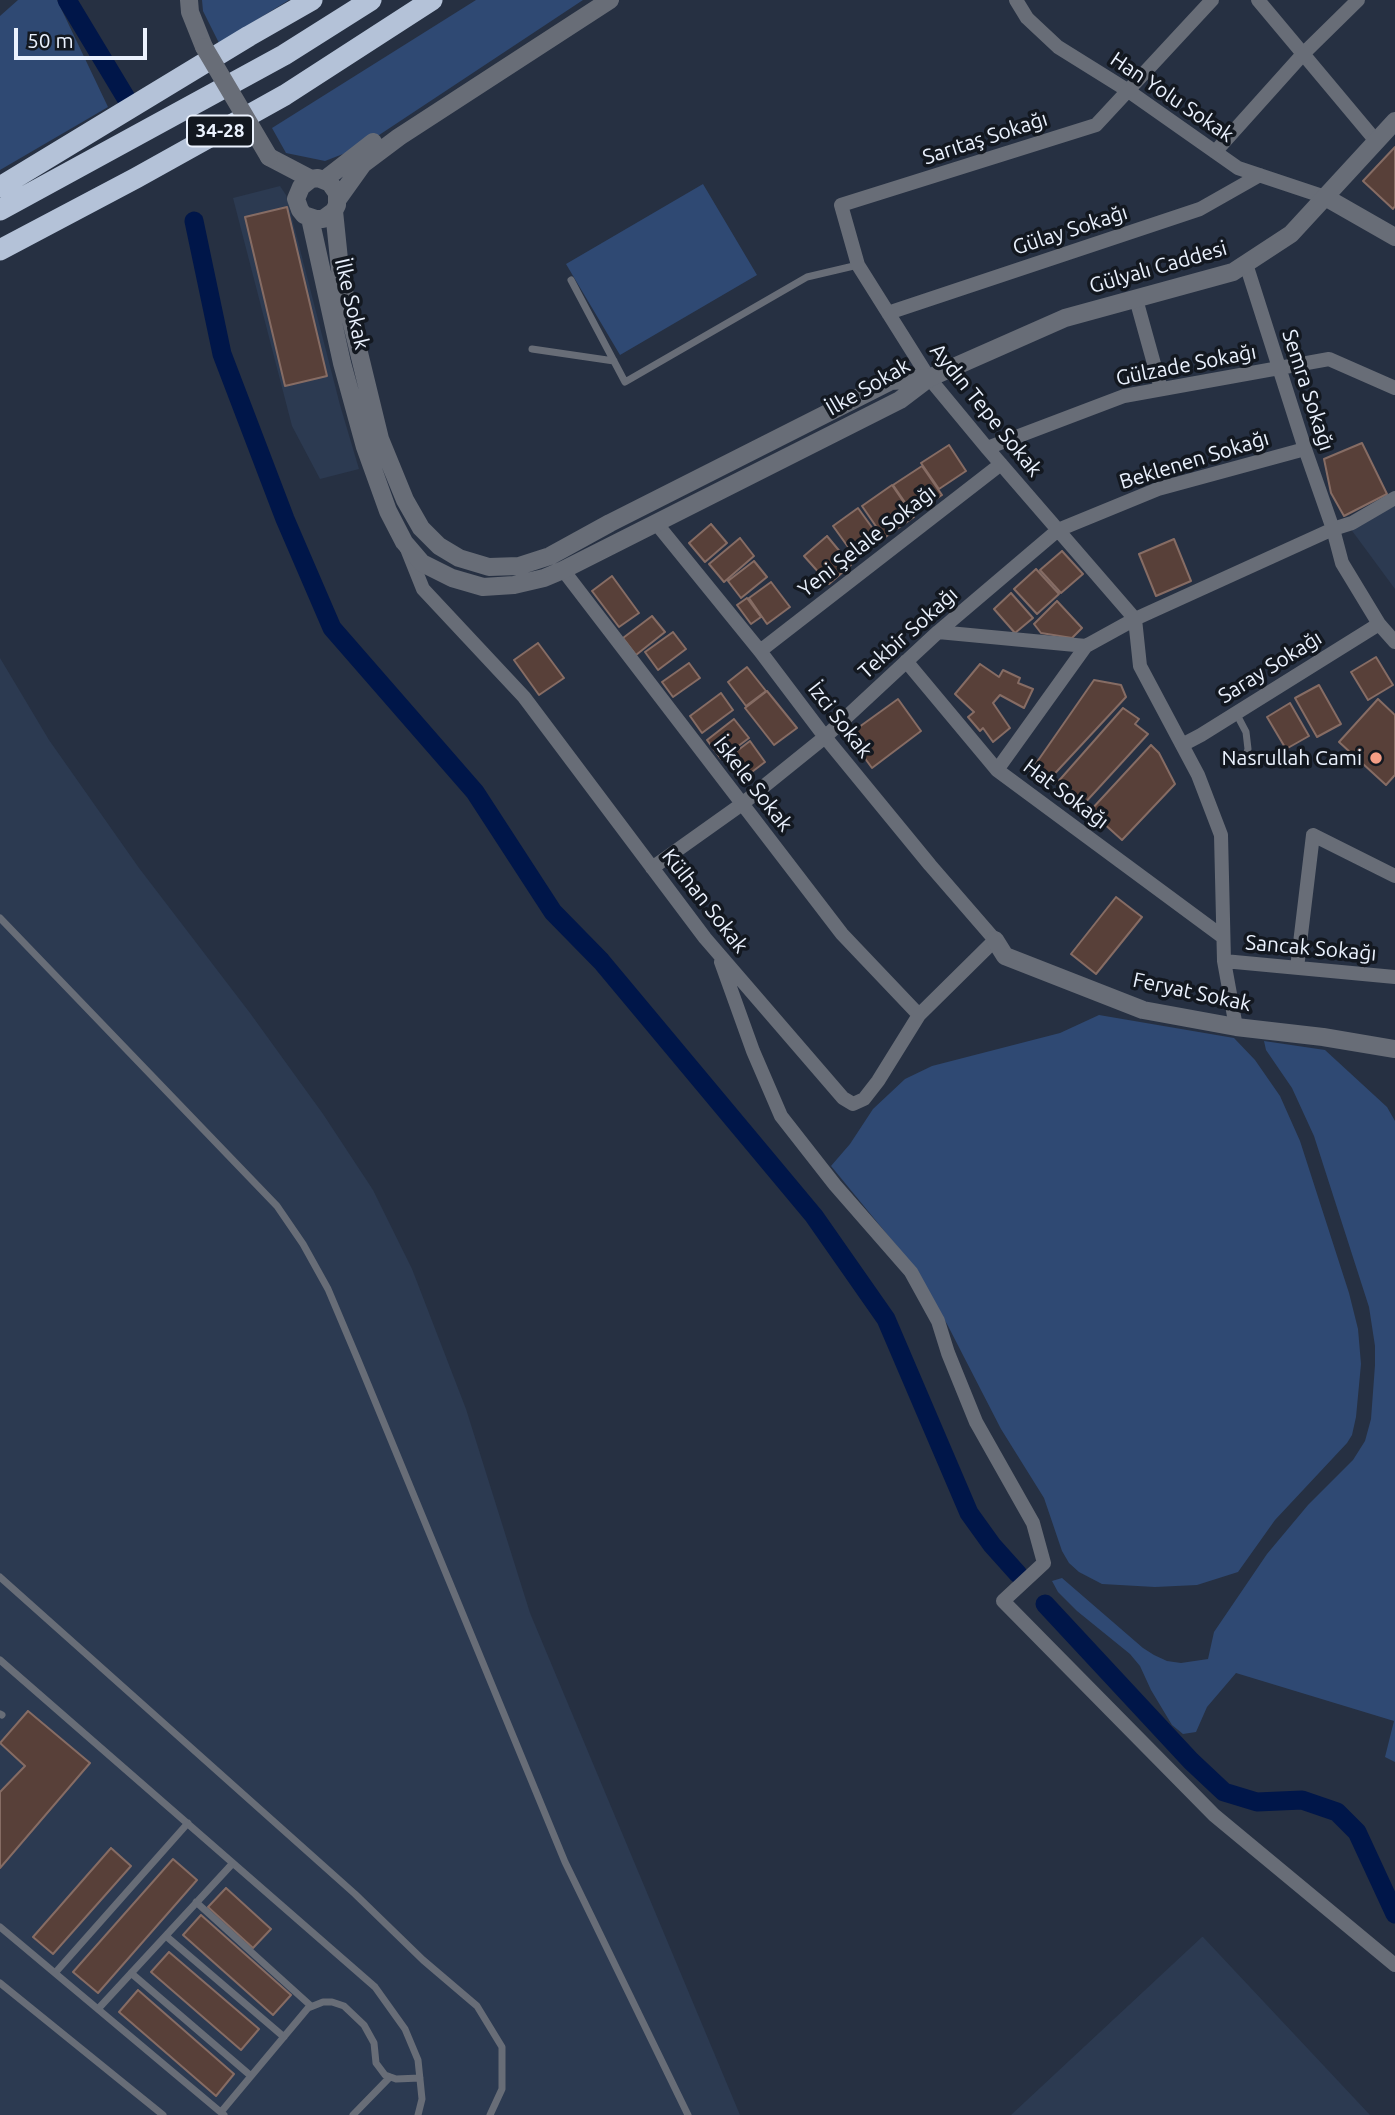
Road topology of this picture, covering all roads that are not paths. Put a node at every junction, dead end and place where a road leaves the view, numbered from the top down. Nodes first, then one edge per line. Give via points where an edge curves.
1 (189, 0) edge
2 (312, 0) edge
3 (371, 0) edge
4 (432, 0) edge
5 (440, 0) edge
6 (594, 0) edge
7 (610, 0) edge
8 (1016, 0) edge
9 (1212, 0) edge
10 (1258, 0) edge
11 (1358, 0) edge
12 (402, 20) junction
13 (1303, 54) junction
14 (1128, 90) junction
15 (1395, 121) edge
16 (1376, 141) junction
17 (1215, 152) junction
18 (270, 157) junction
19 (1259, 175) junction
20 (318, 180) junction
21 (0, 187) edge
22 (297, 193) junction
23 (1325, 197) junction
24 (336, 205) junction
25 (841, 205) joint
26 (0, 210) edge
27 (310, 218) junction
28 (1395, 237) edge
29 (0, 250) edge
30 (1246, 264) junction
31 (858, 265) junction
32 (571, 280) dead end
33 (1136, 299) junction
34 (888, 313) junction
35 (532, 349) dead end
36 (614, 360) junction
37 (1279, 369) junction
38 (929, 378) junction
39 (1395, 388) edge
40 (1161, 389) junction
41 (987, 448) junction
42 (1305, 449) junction
43 (1001, 464) junction
44 (1395, 498) edge
45 (646, 505) junction
46 (656, 523) junction
47 (1333, 528) junction
48 (1058, 530) junction
49 (404, 542) junction
50 (563, 570) junction
51 (1135, 619) junction
52 (1379, 624) junction
53 (938, 632) junction
54 (1395, 642) edge
55 (1086, 646) junction
56 (760, 651) junction
57 (906, 661) junction
58 (1236, 713) junction
59 (825, 737) junction
60 (1182, 745) junction
61 (1244, 761) dead end
62 (997, 770) junction
63 (742, 804) junction
64 (652, 869) junction
65 (1395, 876) edge
66 (0, 918) edge
67 (1223, 937) junction
68 (995, 940) junction
69 (718, 953) junction
70 (1224, 961) junction
71 (1297, 968) junction
72 (1395, 976) edge
73 (919, 1015) junction
74 (1236, 1027) junction
75 (1395, 1049) edge
76 (0, 1577) edge
77 (0, 1660) edge
78 (187, 1823) junction
79 (233, 1863) junction
80 (196, 1902) junction
81 (0, 1927) edge
82 (166, 1936) junction
83 (1395, 1965) edge
84 (55, 1973) junction
85 (131, 1973) junction
86 (0, 1983) edge
87 (312, 2006) junction
88 (98, 2009) junction
89 (284, 2037) junction
90 (251, 2076) junction
91 (390, 2077) junction
92 (420, 2078) junction
93 (223, 2114) edge
94 (163, 2115) edge
95 (353, 2115) edge
96 (418, 2115) edge
97 (491, 2115) edge
98 (688, 2115) edge

1 - 18 street, bridge via 204,47
2 - 21 highway
3 - 26 highway, 34-28 via 284,55
4 - 12 highway, 34-28
5 - 12 highway
6 - 20 street
7 - 24 street via 399,137 363,164
8 - 14 street, Han Yolu Sokak via 1027,18 1058,47
9 - 14 street, Sarıtaş Sokağı
10 - 13 street
11 - 13 street
12 - 29 highway, 34-28 via 285,95
13 - 16 street
13 - 17 street
14 - 17 street, Han Yolu Sokak
14 - 25 street, Sarıtaş Sokağı via 1096,125
15 - 16 street, Gülyalı Caddesi
16 - 23 street, Gülyalı Caddesi
17 - 19 street, Han Yolu Sokak via 1238,168
18 - 20 street
18 - 22 street
19 - 23 street, Han Yolu Sokak
19 - 34 street, Gülay Sokağı via 1200,209
20 - 22 street via 300,187
20 - 24 street via 334,187
22 - 27 street via 300,211
23 - 28 street
23 - 30 street, Gülyalı Caddesi via 1292,234
24 - 27 street via 323,219
24 - 45 street, İlke Sokak via 341,279 380,439 405,500 421,528 439,546 489,567 519,566 550,556
25 - 31 street, Aydın Tepe Sokak
27 - 49 street, İlke Sokak via 365,447
30 - 33 street, Gülyalı Caddesi via 1233,272
30 - 37 street, Semra Sokağı
31 - 34 street, Aydın Tepe Sokak
31 - 36 lane via 807,276 625,382
32 - 36 lane
33 - 38 street, Gülyalı Caddesi via 1065,318
33 - 40 street
34 - 38 street, Aydın Tepe Sokak
35 - 36 lane
37 - 39 street, Gülzade Sokağı via 1329,359
37 - 40 street, Gülzade Sokağı
37 - 42 street, Semra Sokağı
38 - 41 street, Aydın Tepe Sokak
38 - 45 street, İlke Sokak via 891,381
38 - 46 street, İlke Sokak via 900,400
40 - 41 street, Gülzade Sokağı via 1124,396
41 - 43 street, Aydın Tepe Sokak
42 - 47 street, Semra Sokağı
42 - 48 street, Beklenen Sokağı via 1158,489
43 - 48 street, Aydın Tepe Sokak
43 - 56 street, Yeni Şelale Sokağı
44 - 47 street via 1352,523
45 - 46 street
46 - 50 street, İlke Sokak
46 - 56 street, İzci Sokak
47 - 51 street
47 - 52 street, Semra Sokağı via 1342,563
48 - 51 street, Aydın Tepe Sokak
48 - 53 street, Tekbir Sokağı
49 - 50 street, İlke Sokak via 422,563 483,587 514,585
49 - 64 street, Külhan Sokak via 423,589 524,696
50 - 63 street, İskele Sokak
51 - 55 street
51 - 60 street via 1140,666
52 - 54 street, Semra Sokağı
52 - 58 street, Saray Sokağı
53 - 55 street
53 - 57 street, Tekbir Sokağı
55 - 62 street
56 - 59 street, İzci Sokak
57 - 59 street, Tekbir Sokağı
57 - 62 street, Hat Sokağı
58 - 60 street, Saray Sokağı
58 - 61 lane via 1246,732
59 - 63 street, Tekbir Sokağı
59 - 68 street, İzci Sokak
60 - 67 street via 1221,835
62 - 67 street, Hat Sokağı
63 - 64 street, Tekbir Sokağı
63 - 73 street, İskele Sokak via 842,934
64 - 69 street, Külhan Sokak
65 - 71 street via 1313,835
66 - 98 lane via 277,1206 303,1244 328,1289 565,1862
67 - 70 street
68 - 73 street, Külhan Sokak
68 - 74 street, Feryat Sokak via 1005,956 1143,1010
69 - 73 street, Külhan Sokak via 853,1104 864,1099 878,1081
69 - 83 street via 781,1116 911,1272 938,1321 976,1422 1033,1523 1044,1563 1003,1601 1214,1815
70 - 71 street, Sancak Sokağı
70 - 74 street
71 - 72 street, Sancak Sokağı
74 - 75 street, Feryat Sokak
76 - 97 lane via 477,2007 502,2047 502,2088
77 - 78 lane
78 - 79 lane
78 - 84 lane
79 - 80 lane
79 - 92 lane via 375,1987 405,2029
80 - 82 lane
80 - 87 lane
81 - 84 lane
82 - 85 lane
82 - 89 lane
84 - 88 lane
85 - 88 lane
85 - 90 lane
86 - 94 lane
87 - 89 lane
87 - 91 lane via 331,2002 358,2017 374,2043 376,2063
88 - 93 lane
89 - 90 lane
90 - 93 lane
91 - 92 lane
91 - 95 lane
92 - 96 lane

